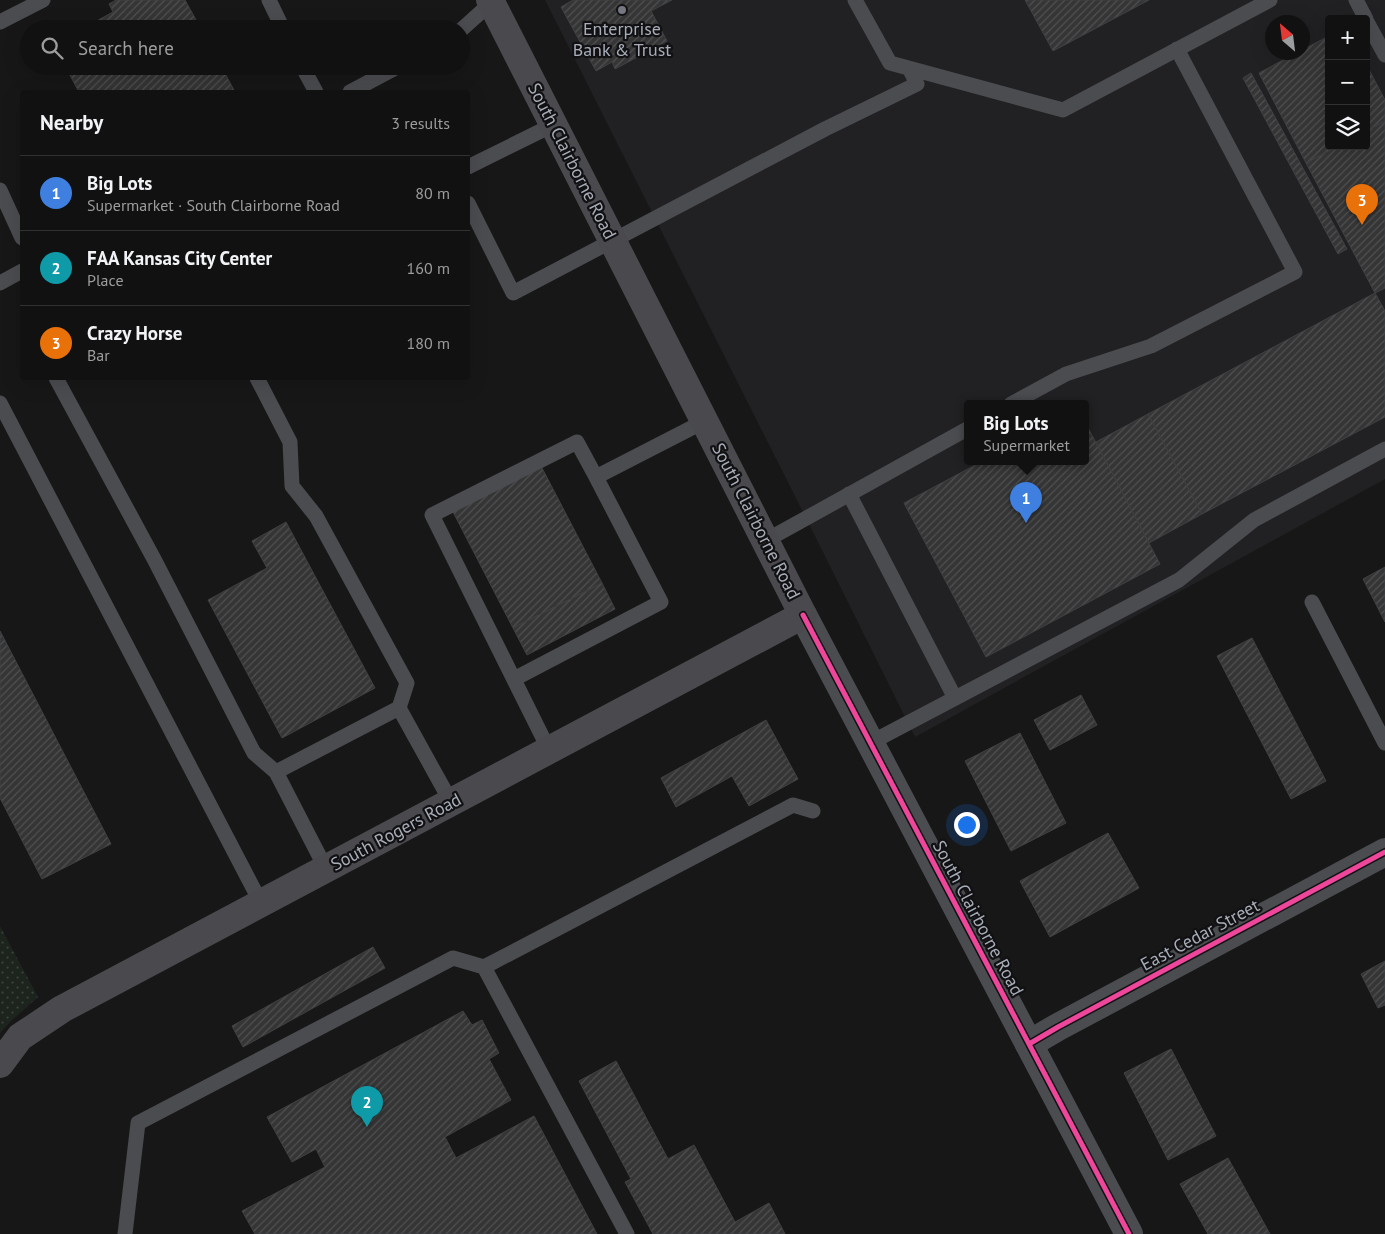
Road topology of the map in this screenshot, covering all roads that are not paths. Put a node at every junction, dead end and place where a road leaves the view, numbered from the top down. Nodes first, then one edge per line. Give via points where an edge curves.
1 (42, 0) edge
2 (269, 0) edge
3 (855, 0) edge
4 (1270, 0) edge
5 (1356, 0) edge
6 (493, 1) edge
7 (1364, 15) edge
8 (279, 20) edge
9 (0, 22) edge
10 (470, 22) edge
11 (1370, 27) edge
12 (1177, 49) junction
13 (1385, 55) edge
14 (909, 68) junction
15 (307, 75) edge
16 (382, 75) edge
17 (315, 90) edge
18 (354, 90) edge
19 (554, 125) junction
20 (470, 166) edge
21 (0, 190) edge
22 (470, 207) edge
23 (20, 234) edge
24 (613, 241) junction
25 (20, 272) edge
26 (0, 283) edge
27 (57, 380) edge
28 (258, 380) edge
29 (1018, 400) edge
30 (0, 403) edge
31 (705, 421) junction
32 (964, 430) edge
33 (1385, 449) edge
34 (596, 477) junction
35 (849, 494) junction
36 (765, 541) junction
37 (1312, 602) dead end
38 (804, 616) junction
39 (514, 679) junction
40 (954, 698) junction
41 (399, 708) junction
42 (870, 743) junction
43 (1385, 743) edge
44 (549, 750) junction
45 (276, 772) junction
46 (451, 802) junction
47 (814, 811) dead end
48 (1385, 852) edge
49 (326, 869) junction
50 (261, 903) junction
51 (484, 967) junction
52 (1029, 1044) junction
53 (0, 1064) edge
54 (125, 1234) edge
55 (627, 1234) edge
56 (1129, 1234) edge

1 - 9 lane
2 - 8 lane
3 - 14 lane via 890,63
4 - 12 lane
5 - 7 lane
6 - 10 lane
6 - 19 main road, South Clairborne Road
11 - 13 lane
12 - 14 lane via 1063,110
12 - 29 lane via 1295,272 1151,346 1066,374
14 - 24 lane via 917,84
15 - 17 lane
16 - 18 lane
19 - 20 lane
19 - 24 main road, South Clairborne Road
21 - 23 lane
22 - 24 lane via 513,292
24 - 31 main road, South Clairborne Road
25 - 26 lane
27 - 45 lane via 154,558 254,753
28 - 41 lane via 290,442 292,486 316,516 407,683
30 - 50 lane
31 - 34 lane
31 - 36 main road, South Clairborne Road
32 - 35 lane
33 - 40 lane via 1254,520 1180,580
34 - 39 lane via 661,602
34 - 39 lane via 577,442 432,515
35 - 36 lane
35 - 40 lane
36 - 38 main road, South Clairborne Road
37 - 43 lane
38 - 42 street, South Clairborne Road
38 - 44 main road, South Rogers Road
39 - 44 lane
40 - 42 lane
41 - 45 lane
41 - 46 lane
42 - 52 street, South Clairborne Road
44 - 46 main road, South Rogers Road
45 - 49 lane
46 - 49 main road, South Rogers Road
47 - 51 lane via 793,806
48 - 52 street, East Cedar Street
49 - 50 main road, South Rogers Road
50 - 53 main road, South Rogers Road via 62,1009 20,1037
51 - 54 lane via 453,958 138,1123
51 - 55 lane
52 - 56 street, South Clairborne Road

